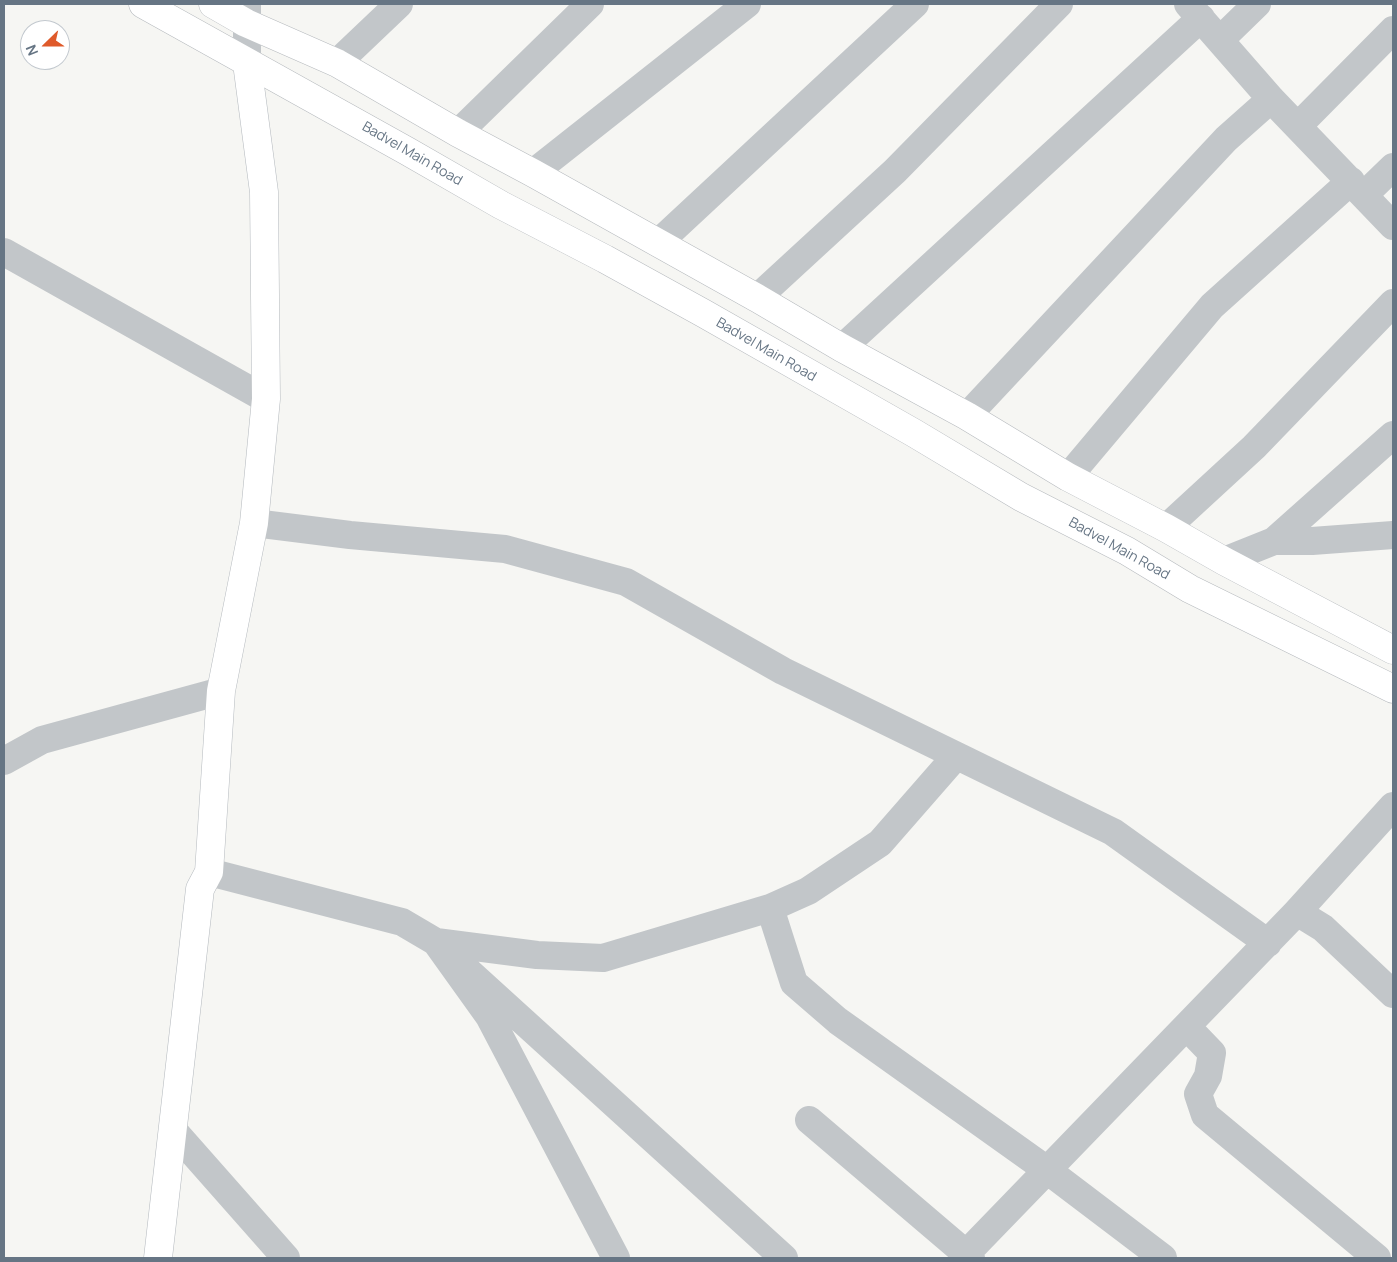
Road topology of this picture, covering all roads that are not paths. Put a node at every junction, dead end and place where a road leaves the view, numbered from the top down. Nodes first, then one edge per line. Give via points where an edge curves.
1 (143, 4) edge
2 (213, 4) edge
3 (399, 4) edge
4 (590, 4) edge
5 (747, 4) edge
6 (915, 4) edge
7 (1060, 4) edge
8 (1257, 4) edge
9 (1195, 11) edge
10 (247, 13) edge
11 (1393, 30) edge
12 (1220, 40) junction
13 (247, 63) junction
14 (337, 63) junction
15 (1271, 99) junction
16 (1298, 126) junction
17 (458, 133) junction
18 (1393, 168) edge
19 (534, 173) junction
20 (1357, 188) junction
21 (1393, 226) edge
22 (658, 242) junction
23 (4, 252) edge
24 (757, 298) junction
25 (1393, 303) edge
26 (842, 348) junction
27 (266, 399) junction
28 (967, 416) junction
29 (1393, 435) edge
30 (1068, 477) junction
31 (254, 523) junction
32 (1166, 528) junction
33 (1393, 535) edge
34 (1274, 540) junction
35 (1224, 561) junction
36 (1393, 650) edge
37 (1393, 689) edge
38 (221, 692) junction
39 (956, 756) junction
40 (4, 761) edge
41 (1393, 806) edge
42 (209, 872) junction
43 (770, 908) junction
44 (1297, 912) junction
45 (436, 942) junction
46 (1268, 943) junction
47 (1393, 994) edge
48 (1187, 1027) junction
49 (809, 1120) dead end
50 (173, 1130) junction
51 (1047, 1170) junction
52 (966, 1257) edge
53 (158, 1258) edge
54 (286, 1258) edge
55 (616, 1258) edge
56 (784, 1258) edge
57 (1163, 1258) edge
58 (1377, 1258) edge

1 - 13 main road, Badvel Main Road
2 - 10 main road
3 - 14 street
4 - 17 street
5 - 19 street
6 - 22 street
7 - 24 street via 895,171
8 - 12 street
9 - 12 street
9 - 26 street
10 - 13 street
10 - 14 main road
11 - 16 street
12 - 15 street
13 - 27 main road via 264,192
13 - 37 main road, Badvel Main Road via 501,206 703,313 1021,497 1127,551 1190,588
14 - 17 main road
15 - 16 street
15 - 28 street via 1226,139
16 - 20 street
17 - 19 main road
18 - 20 street
19 - 22 main road
20 - 21 street
20 - 30 street via 1212,306
22 - 24 main road
23 - 27 street
24 - 26 main road
25 - 32 street via 1254,447
26 - 28 main road
27 - 31 main road
28 - 30 main road
29 - 34 street
30 - 32 main road
31 - 38 main road
31 - 39 street via 505,549 626,582 783,671
32 - 35 main road
33 - 34 street via 1312,541
34 - 35 street
35 - 36 main road
38 - 40 street via 42,740
38 - 42 main road
39 - 43 street via 880,843 808,891
39 - 46 street via 1113,832
41 - 44 street
42 - 45 street via 402,922
42 - 50 main road via 200,889
43 - 45 street via 603,958
43 - 51 street via 794,983 838,1021
44 - 46 street
44 - 47 street via 1323,928
45 - 55 street via 489,1016
45 - 56 street
46 - 48 street
48 - 51 street
48 - 58 street via 1212,1053 1208,1076 1198,1094 1205,1115
49 - 52 street
50 - 53 main road
50 - 54 street
51 - 52 street
51 - 57 street

